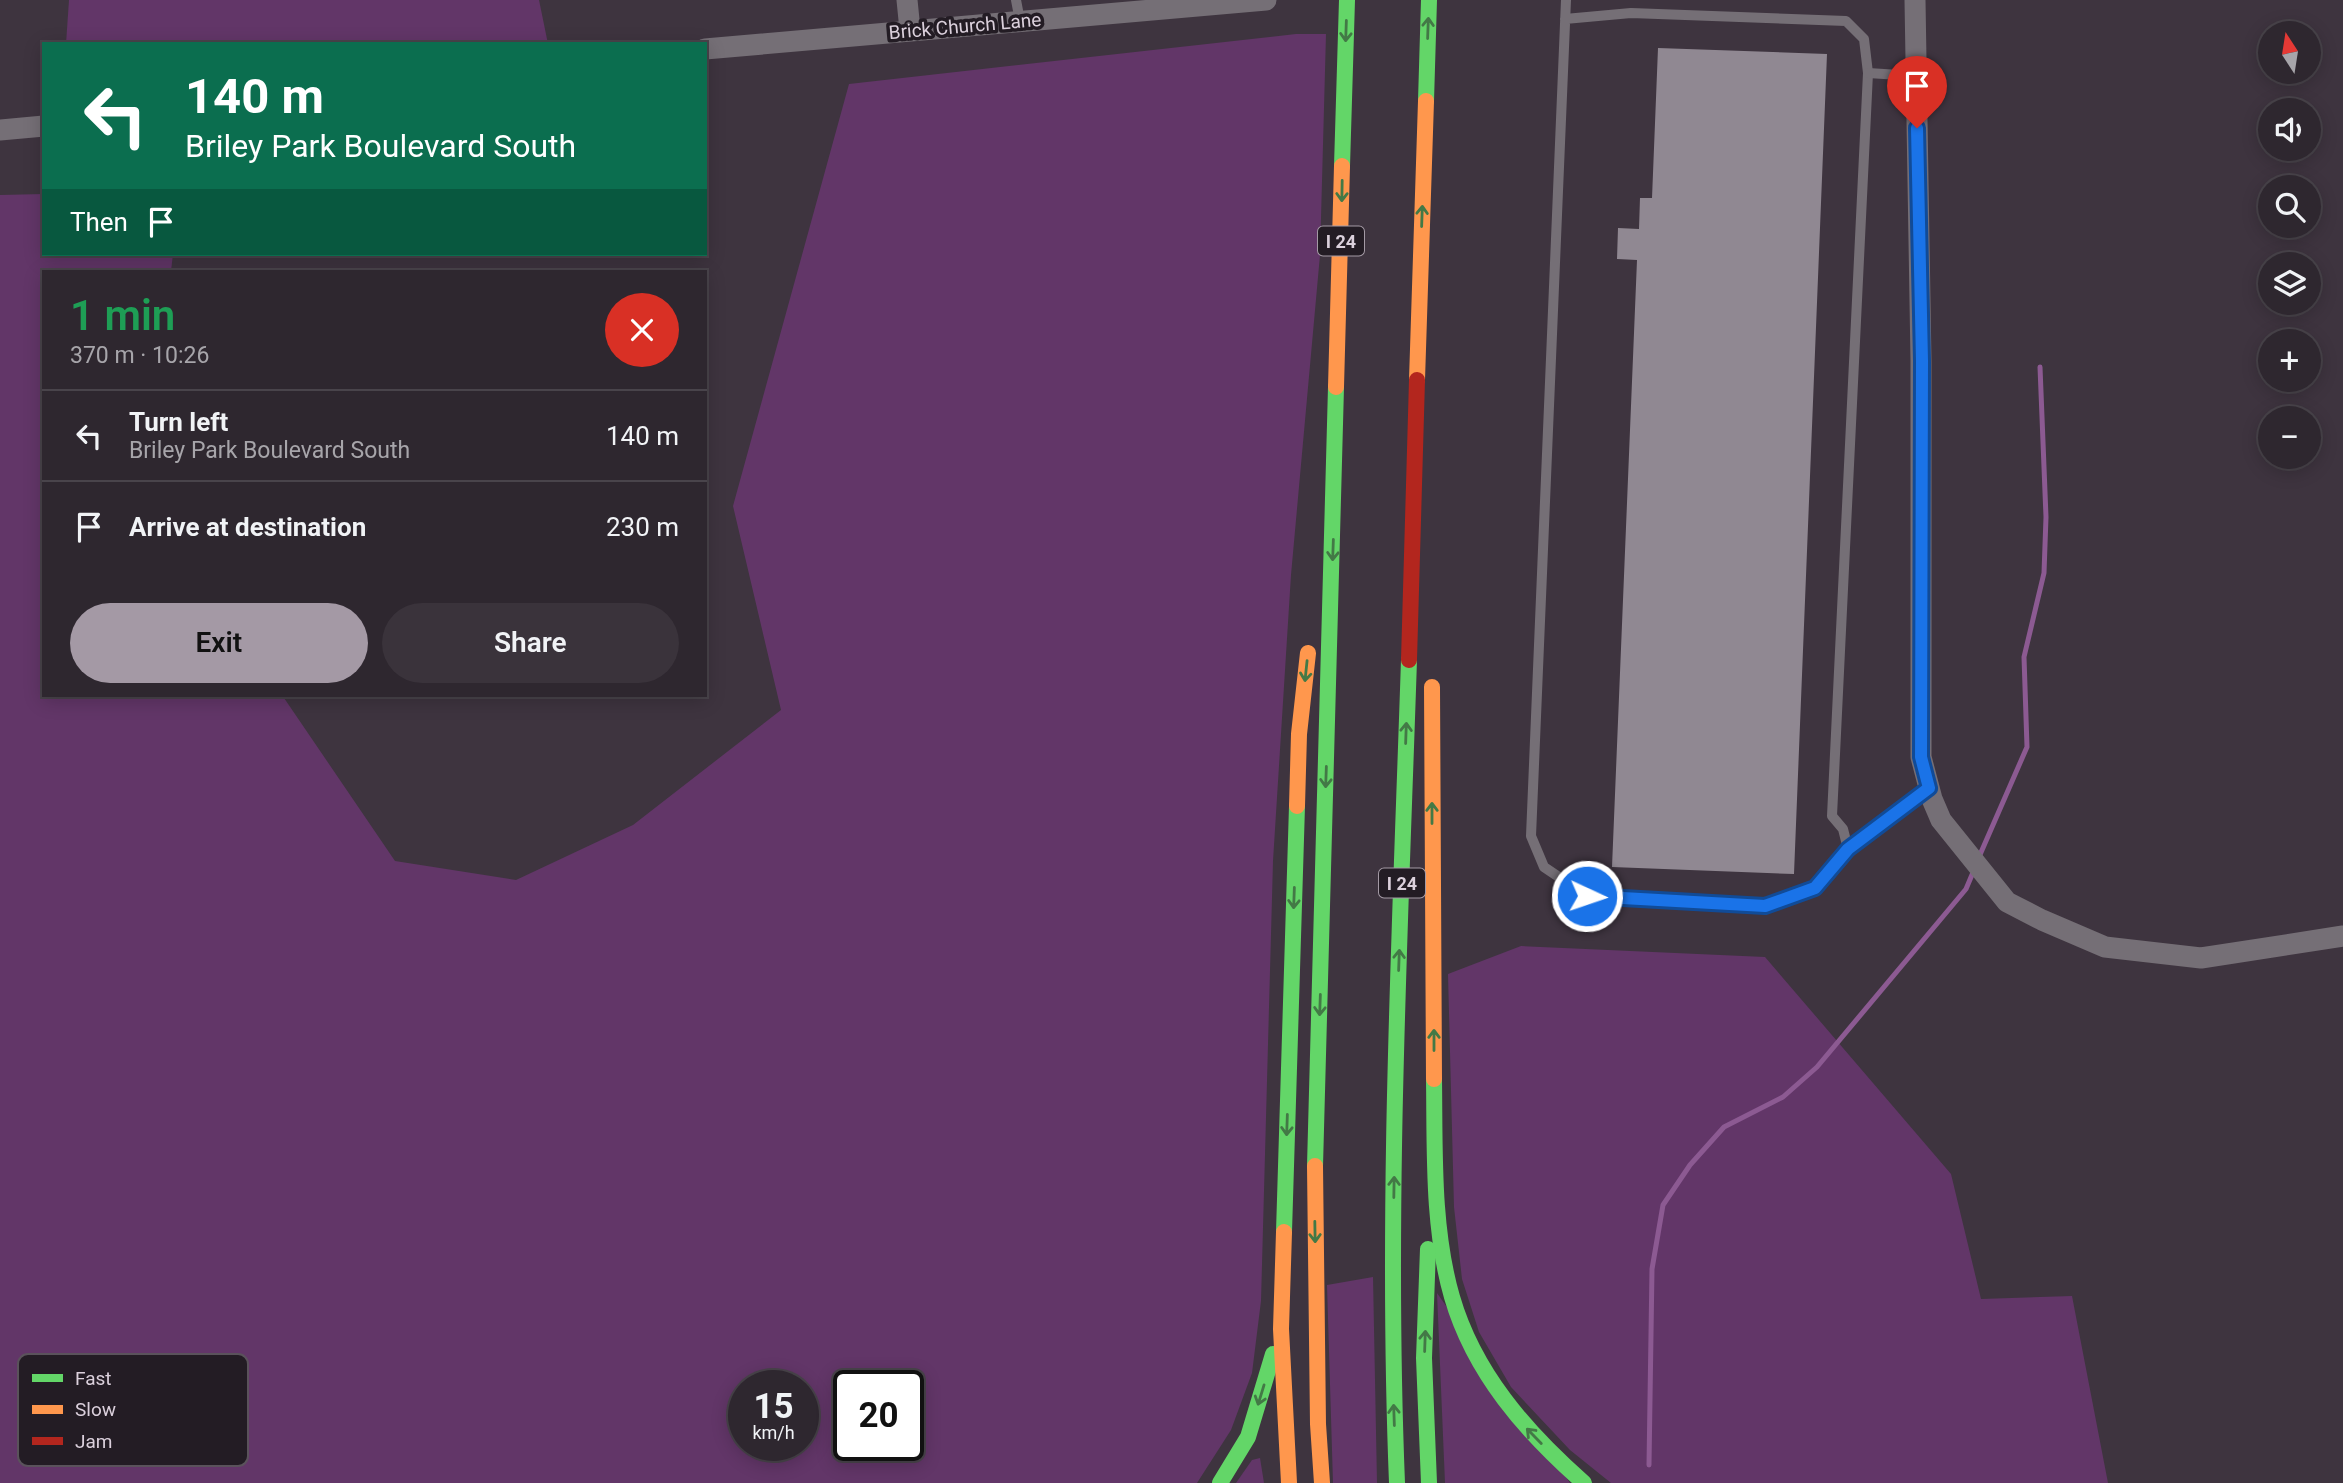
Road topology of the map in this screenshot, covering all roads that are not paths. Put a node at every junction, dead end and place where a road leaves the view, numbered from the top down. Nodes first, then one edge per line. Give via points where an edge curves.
1 (907, 0) edge
2 (1266, 0) edge
3 (1347, 0) edge
4 (1429, 0) edge
5 (1566, 0) edge
6 (1915, 0) edge
7 (1018, 10) edge
8 (1565, 19) junction
9 (911, 30) junction
10 (707, 49) edge
11 (1868, 73) junction
12 (1916, 76) junction
13 (42, 126) edge
14 (0, 130) edge
15 (1420, 284) junction
16 (1338, 359) junction
17 (1430, 460) dead end
18 (1315, 581) dead end
19 (1310, 637) dead end
20 (1432, 667) dead end
21 (1929, 788) junction
22 (1848, 849) junction
23 (2343, 936) edge
24 (1434, 1108) junction
25 (1281, 1329) junction
26 (1220, 1483) edge
27 (1289, 1483) edge
28 (1322, 1483) edge
29 (1397, 1483) edge
30 (1429, 1483) edge
31 (1584, 1483) edge

1 - 9 street
2 - 7 street, Brick Church Lane
3 -> 16 highway, I 24
15 -> 4 highway, I 24
5 - 8 lane
6 - 12 street
7 - 9 street, Brick Church Lane
8 - 11 lane via 1631,13 1846,21 1864,39
8 - 22 lane via 1531,836 1544,867 1587,896 1765,906 1815,888
9 - 10 street, Brick Church Lane
11 - 12 lane
11 - 22 lane via 1832,816 1843,829
12 - 21 street via 1922,361 1921,757
13 - 14 street
15 - 17 highway
29 -> 15 highway, I 24 via 1392,1357 1395,1108
16 - 18 highway
16 -> 28 highway, I 24 via 1314,1191
19 -> 25 highway via 1300,734
24 -> 20 highway
21 - 22 lane
21 - 23 street via 1941,820 2007,902 2105,947 2201,958
30 -> 24 highway via 1424,1357
31 -> 24 highway via 1528,1430 1497,1390 1458,1316 1443,1269
25 -> 26 highway via 1248,1437
25 - 27 highway

